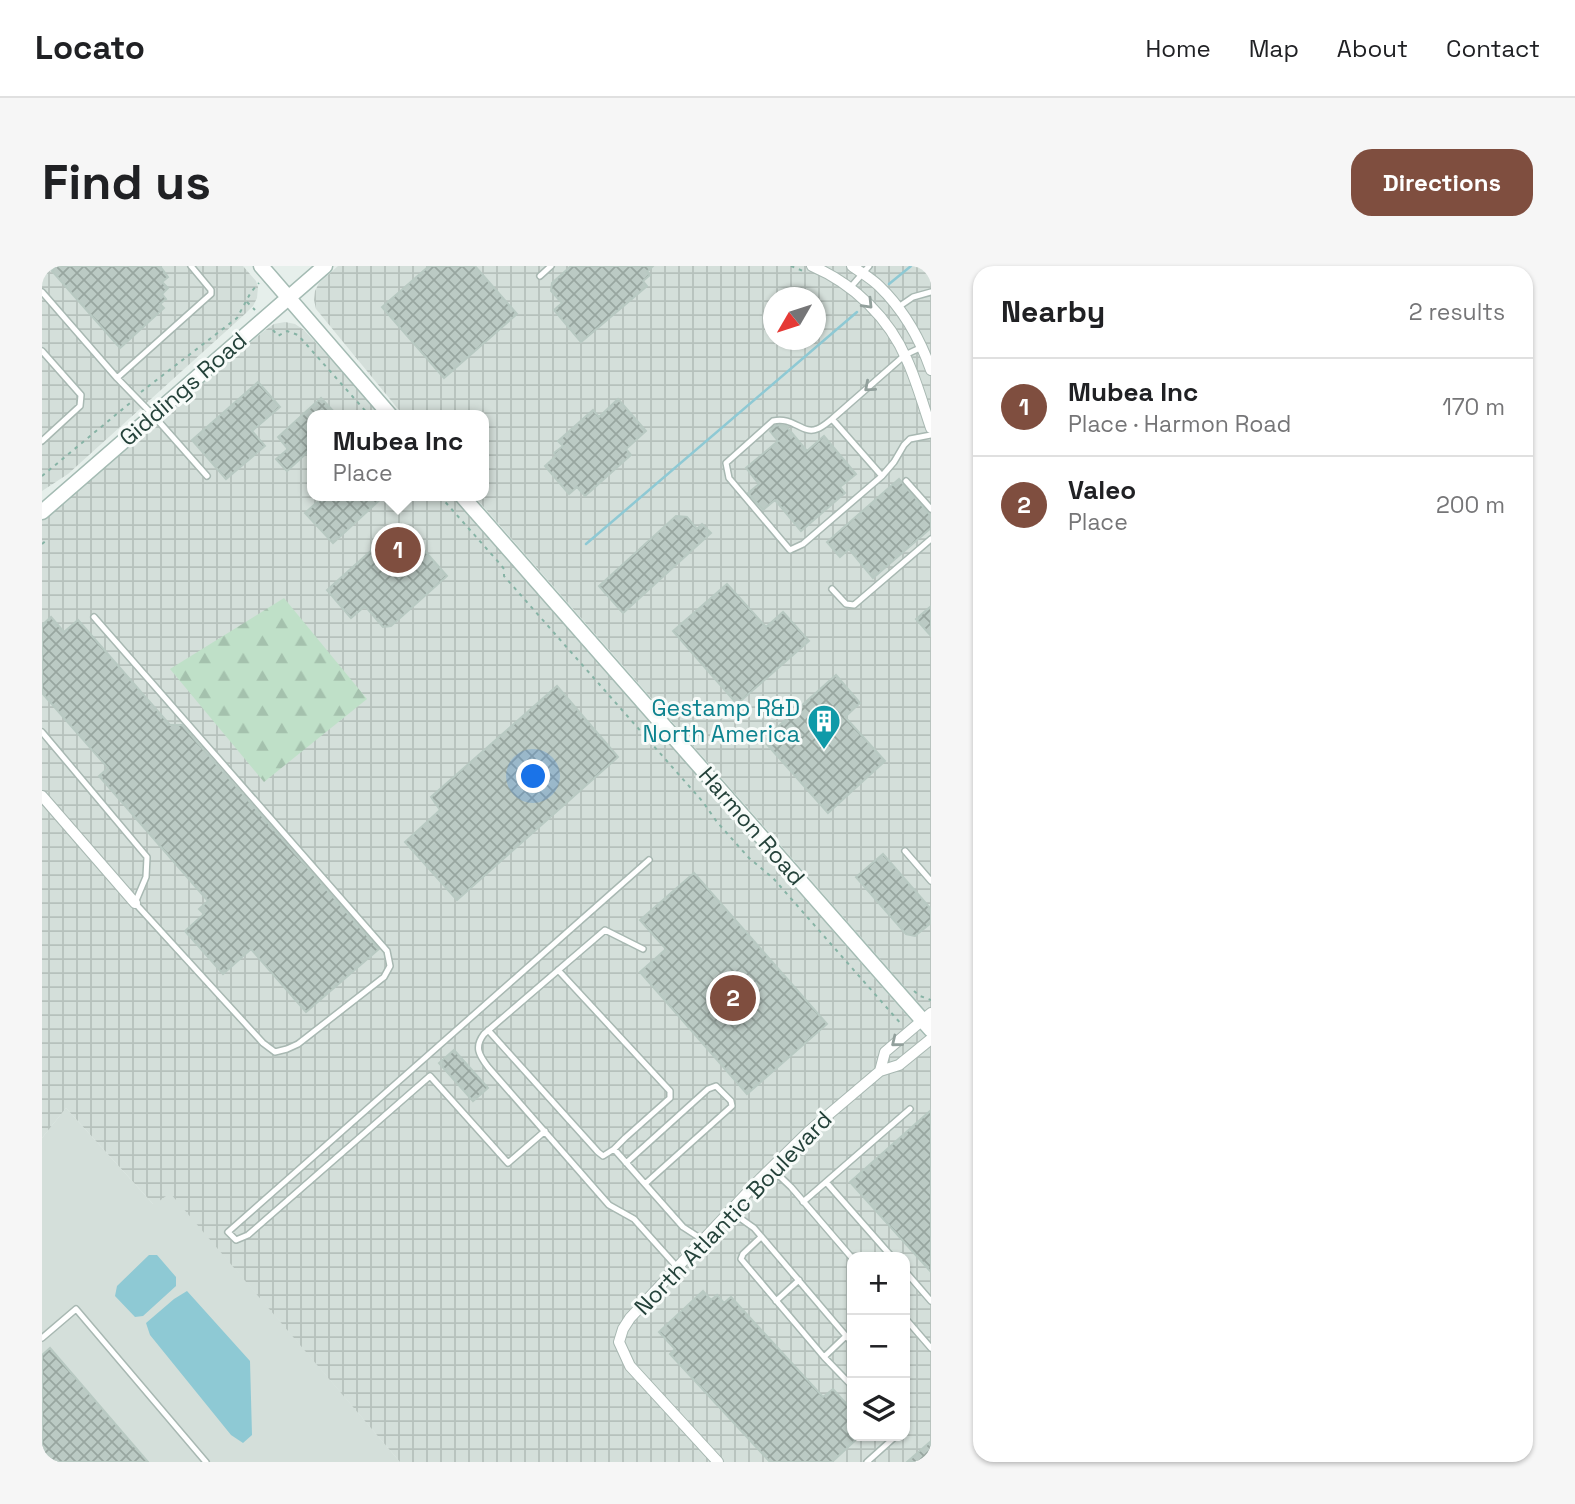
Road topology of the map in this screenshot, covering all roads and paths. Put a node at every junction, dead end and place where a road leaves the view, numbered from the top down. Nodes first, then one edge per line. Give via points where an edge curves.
1 (191, 266) edge
2 (261, 266) edge
3 (325, 266) edge
4 (551, 266) edge
5 (791, 266) edge
6 (852, 266) edge
7 (808, 269) edge
8 (866, 270) edge
9 (540, 276) dead end
10 (257, 285) dead end
11 (850, 288) junction
12 (42, 292) edge
13 (931, 292) edge
14 (289, 297) junction
15 (246, 301) junction
16 (897, 308) junction
17 (254, 309) dead end
18 (269, 326) dead end
19 (922, 347) junction
20 (42, 351) edge
21 (905, 355) junction
22 (931, 370) edge
23 (117, 378) junction
24 (136, 397) junction
25 (365, 410) edge
26 (386, 410) edge
27 (153, 415) junction
28 (832, 419) junction
29 (931, 428) edge
30 (931, 435) edge
31 (42, 441) edge
32 (207, 476) dead end
33 (881, 476) junction
34 (42, 477) edge
35 (906, 481) dead end
36 (444, 501) edge
37 (466, 501) edge
38 (931, 509) edge
39 (42, 512) edge
40 (48, 539) dead end
41 (931, 539) edge
42 (42, 544) edge
43 (832, 589) dead end
44 (94, 617) dead end
45 (42, 732) edge
46 (43, 798) edge
47 (905, 850) dead end
48 (649, 860) dead end
49 (931, 881) edge
50 (135, 903) junction
51 (643, 949) dead end
52 (558, 970) junction
53 (908, 986) dead end
54 (931, 1000) edge
55 (928, 1021) edge
56 (488, 1030) junction
57 (908, 1032) junction
58 (931, 1039) edge
59 (880, 1070) junction
60 (910, 1108) dead end
61 (545, 1131) junction
62 (614, 1149) junction
63 (626, 1163) junction
64 (771, 1168) junction
65 (826, 1182) junction
66 (645, 1184) junction
67 (803, 1202) junction
68 (730, 1211) junction
69 (761, 1237) junction
70 (703, 1240) junction
71 (847, 1252) edge
72 (888, 1252) edge
73 (677, 1267) junction
74 (911, 1279) edge
75 (799, 1280) junction
76 (776, 1301) junction
77 (931, 1301) edge
78 (910, 1324) edge
79 (846, 1336) joint
80 (42, 1338) edge
81 (931, 1348) edge
82 (824, 1357) junction
83 (847, 1381) edge
84 (890, 1441) edge
85 (206, 1462) edge
86 (718, 1462) edge
87 (867, 1462) edge

1 - 23 lane via 211,294
2 - 14 street
3 - 14 street, Giddings Road
4 - 9 lane
5 - 7 path
6 - 8 street
7 - 11 street via 829,273
8 - 11 lane
8 - 16 street
10 - 15 path
11 -> 21 street via 891,329
12 - 23 lane
13 - 16 lane via 913,296
14 - 26 street
14 - 27 street, Giddings Road
15 - 17 path
15 - 24 path via 237,318
16 - 19 street
18 - 25 path via 278,336 287,331 298,335
19 - 21 lane
19 - 22 street
20 - 31 lane via 81,395 80,406
21 -> 28 lane
21 - 29 street
23 - 24 lane
24 - 27 lane
24 - 34 path
27 - 32 lane
27 - 39 street, Giddings Road
28 - 33 lane
28 - 33 lane via 815,430 782,418 773,421 726,463 729,478 790,550 803,544
30 - 33 lane via 910,439
35 - 38 lane
36 - 57 path via 717,822 774,878
37 - 55 street, Harmon Road
40 - 42 path
41 - 43 lane via 854,605 846,604
44 - 50 lane via 387,951 390,965 384,977 299,1044 275,1052
45 - 50 lane via 146,857 146,877
46 - 50 street
47 - 49 lane
48 - 61 lane via 228,1232 236,1240 248,1235 430,1076 508,1163
51 - 52 lane via 605,930
52 - 56 lane
52 - 62 lane via 670,1091 670,1098
53 - 54 path
55 - 57 street, North Atlantic Boulevard
56 - 61 lane via 477,1048 480,1056
56 - 62 lane via 598,1152 603,1156
57 -> 59 street, North Atlantic Boulevard via 885,1052
58 - 59 street, North Atlantic Boulevard via 899,1065
59 - 64 street, North Atlantic Boulevard
60 - 65 lane
61 - 73 lane via 609,1205 634,1219
62 - 63 lane
63 - 66 lane
63 - 66 lane via 708,1089 716,1086 731,1101 732,1106
64 - 67 lane
64 - 68 street, North Atlantic Boulevard
65 - 67 lane
65 - 72 lane
66 - 70 lane via 683,1227
67 - 71 lane
68 - 69 lane
68 - 70 street, North Atlantic Boulevard
69 - 75 lane
69 - 76 lane via 741,1259
70 - 73 street, North Atlantic Boulevard
73 - 86 street, North Atlantic Boulevard via 630,1318 619,1342 630,1366
74 - 77 lane
75 - 76 lane
75 - 79 lane
76 - 82 lane
78 - 81 lane
79 - 82 lane
80 - 85 lane via 76,1309
82 - 83 lane
84 - 87 lane

